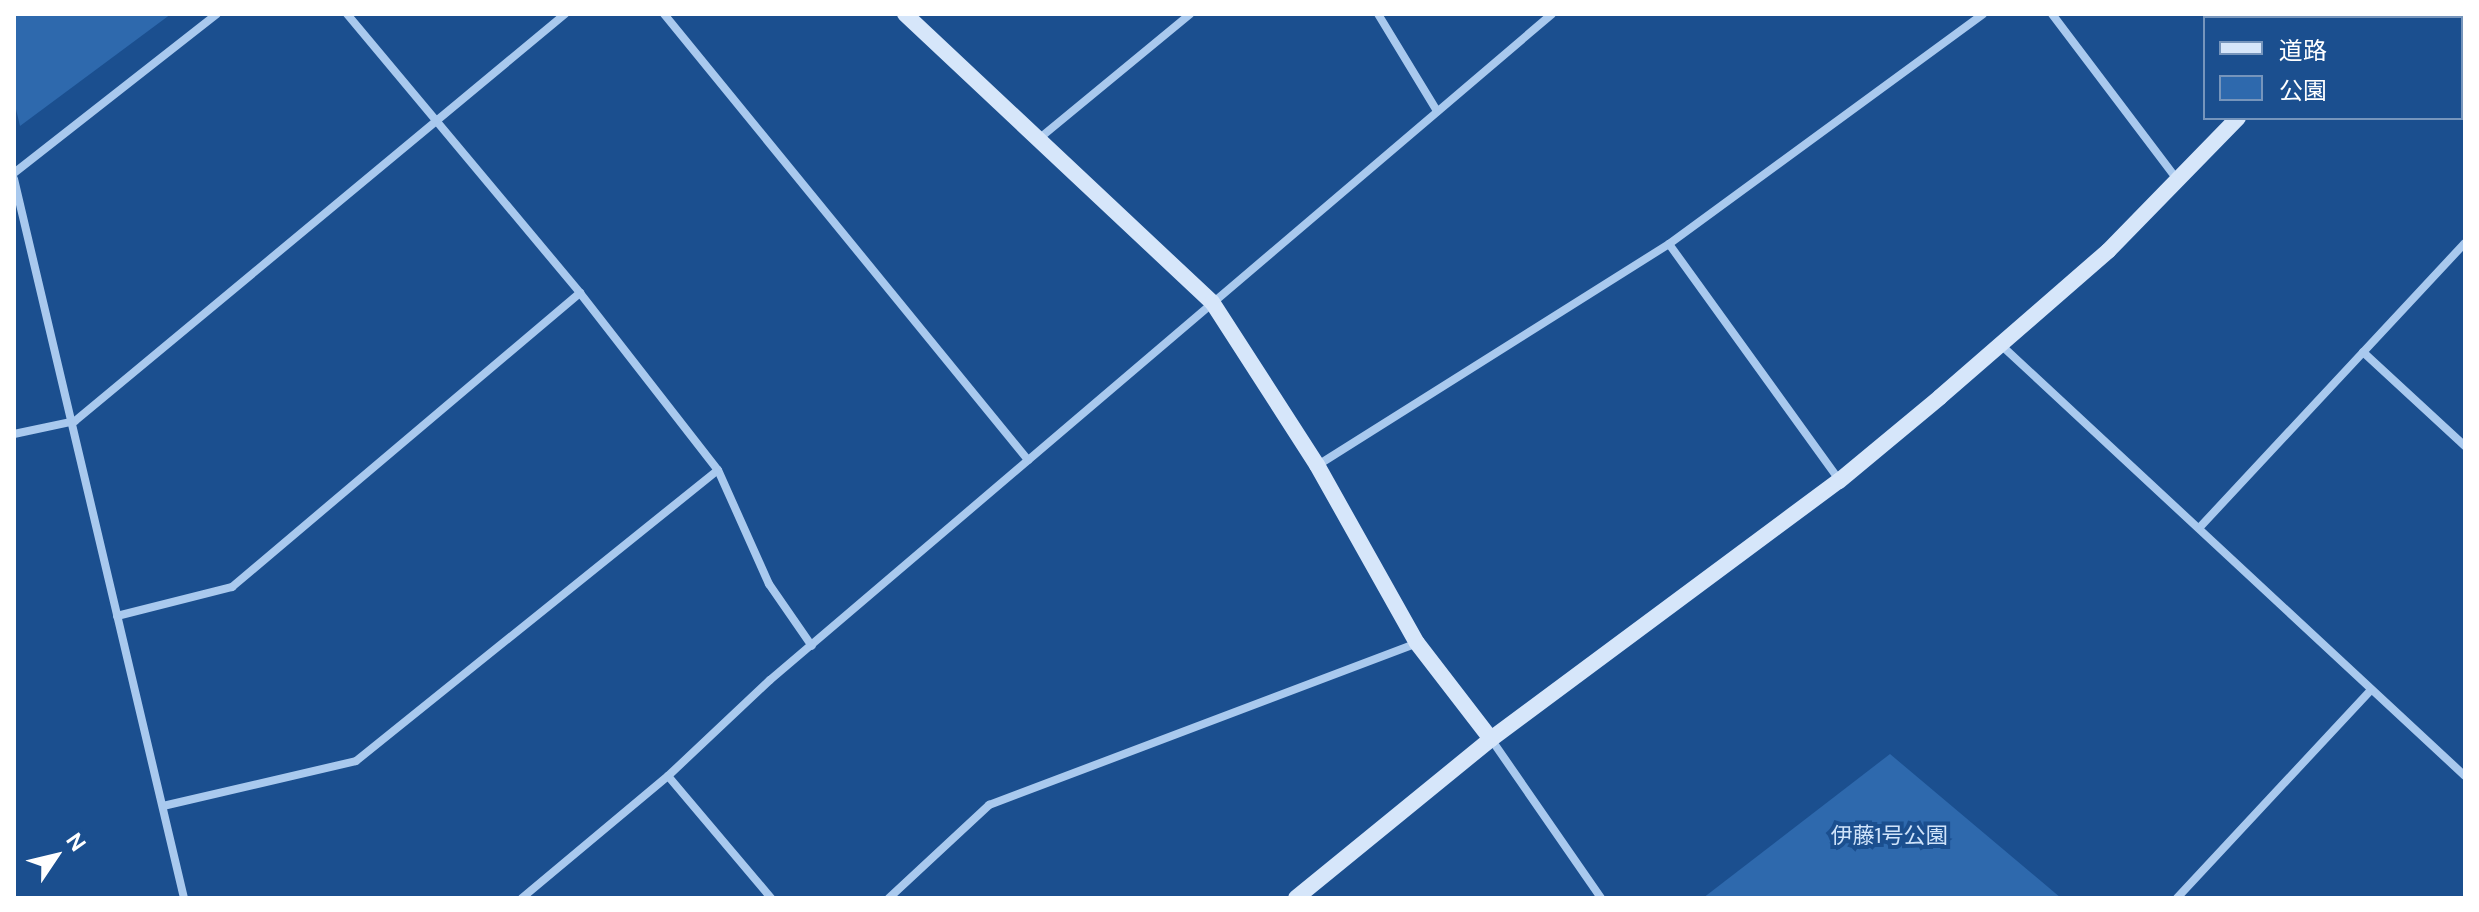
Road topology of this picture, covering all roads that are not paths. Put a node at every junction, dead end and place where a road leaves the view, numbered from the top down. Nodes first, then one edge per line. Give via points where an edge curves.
1 (217, 14) edge
2 (347, 14) edge
3 (565, 14) edge
4 (664, 14) edge
5 (905, 14) edge
6 (1190, 14) edge
7 (1378, 14) edge
8 (1552, 14) edge
9 (1983, 14) edge
10 (2052, 14) edge
11 (1437, 111) junction
12 (437, 119) junction
13 (2236, 120) edge
14 (1041, 137) junction
15 (14, 173) edge
16 (14, 179) edge
17 (2178, 180) junction
18 (2465, 243) edge
19 (1669, 244) junction
20 (580, 293) junction
21 (1212, 302) junction
22 (2001, 345) junction
23 (2363, 352) junction
24 (75, 421) junction
25 (14, 434) edge
26 (2465, 446) edge
27 (1028, 460) junction
28 (1317, 465) junction
29 (718, 470) junction
30 (1839, 481) junction
31 (2201, 526) junction
32 (117, 616) junction
33 (1417, 643) junction
34 (812, 646) junction
35 (2370, 691) junction
36 (1491, 739) junction
37 (668, 776) junction
38 (2465, 776) edge
39 (163, 806) junction
40 (184, 898) edge
41 (522, 898) edge
42 (771, 898) edge
43 (889, 898) edge
44 (1296, 898) edge
45 (1601, 898) edge
46 (2177, 898) edge

1 - 15 street
2 - 12 street
3 - 12 street
4 - 27 street
5 - 14 street
6 - 14 street
7 - 11 street
8 - 11 street
9 - 19 street
10 - 17 street
11 - 21 street
12 - 20 street
12 - 24 street
13 - 17 street
14 - 21 street
16 - 24 street
17 - 22 street via 2108,251
18 - 23 street
19 - 28 street
19 - 30 street
20 - 29 street
20 - 32 street via 232,587
21 - 27 street
21 - 28 street
22 - 30 street
22 - 31 street
23 - 26 street
23 - 31 street
24 - 25 street
24 - 32 street
27 - 34 street
28 - 33 street
29 - 34 street via 769,584
29 - 39 street via 356,761
30 - 36 street
31 - 35 street
32 - 39 street
33 - 36 street
33 - 43 street via 989,805
34 - 37 street
35 - 38 street
35 - 46 street
36 - 44 street
36 - 45 street
37 - 41 street
37 - 42 street
39 - 40 street

